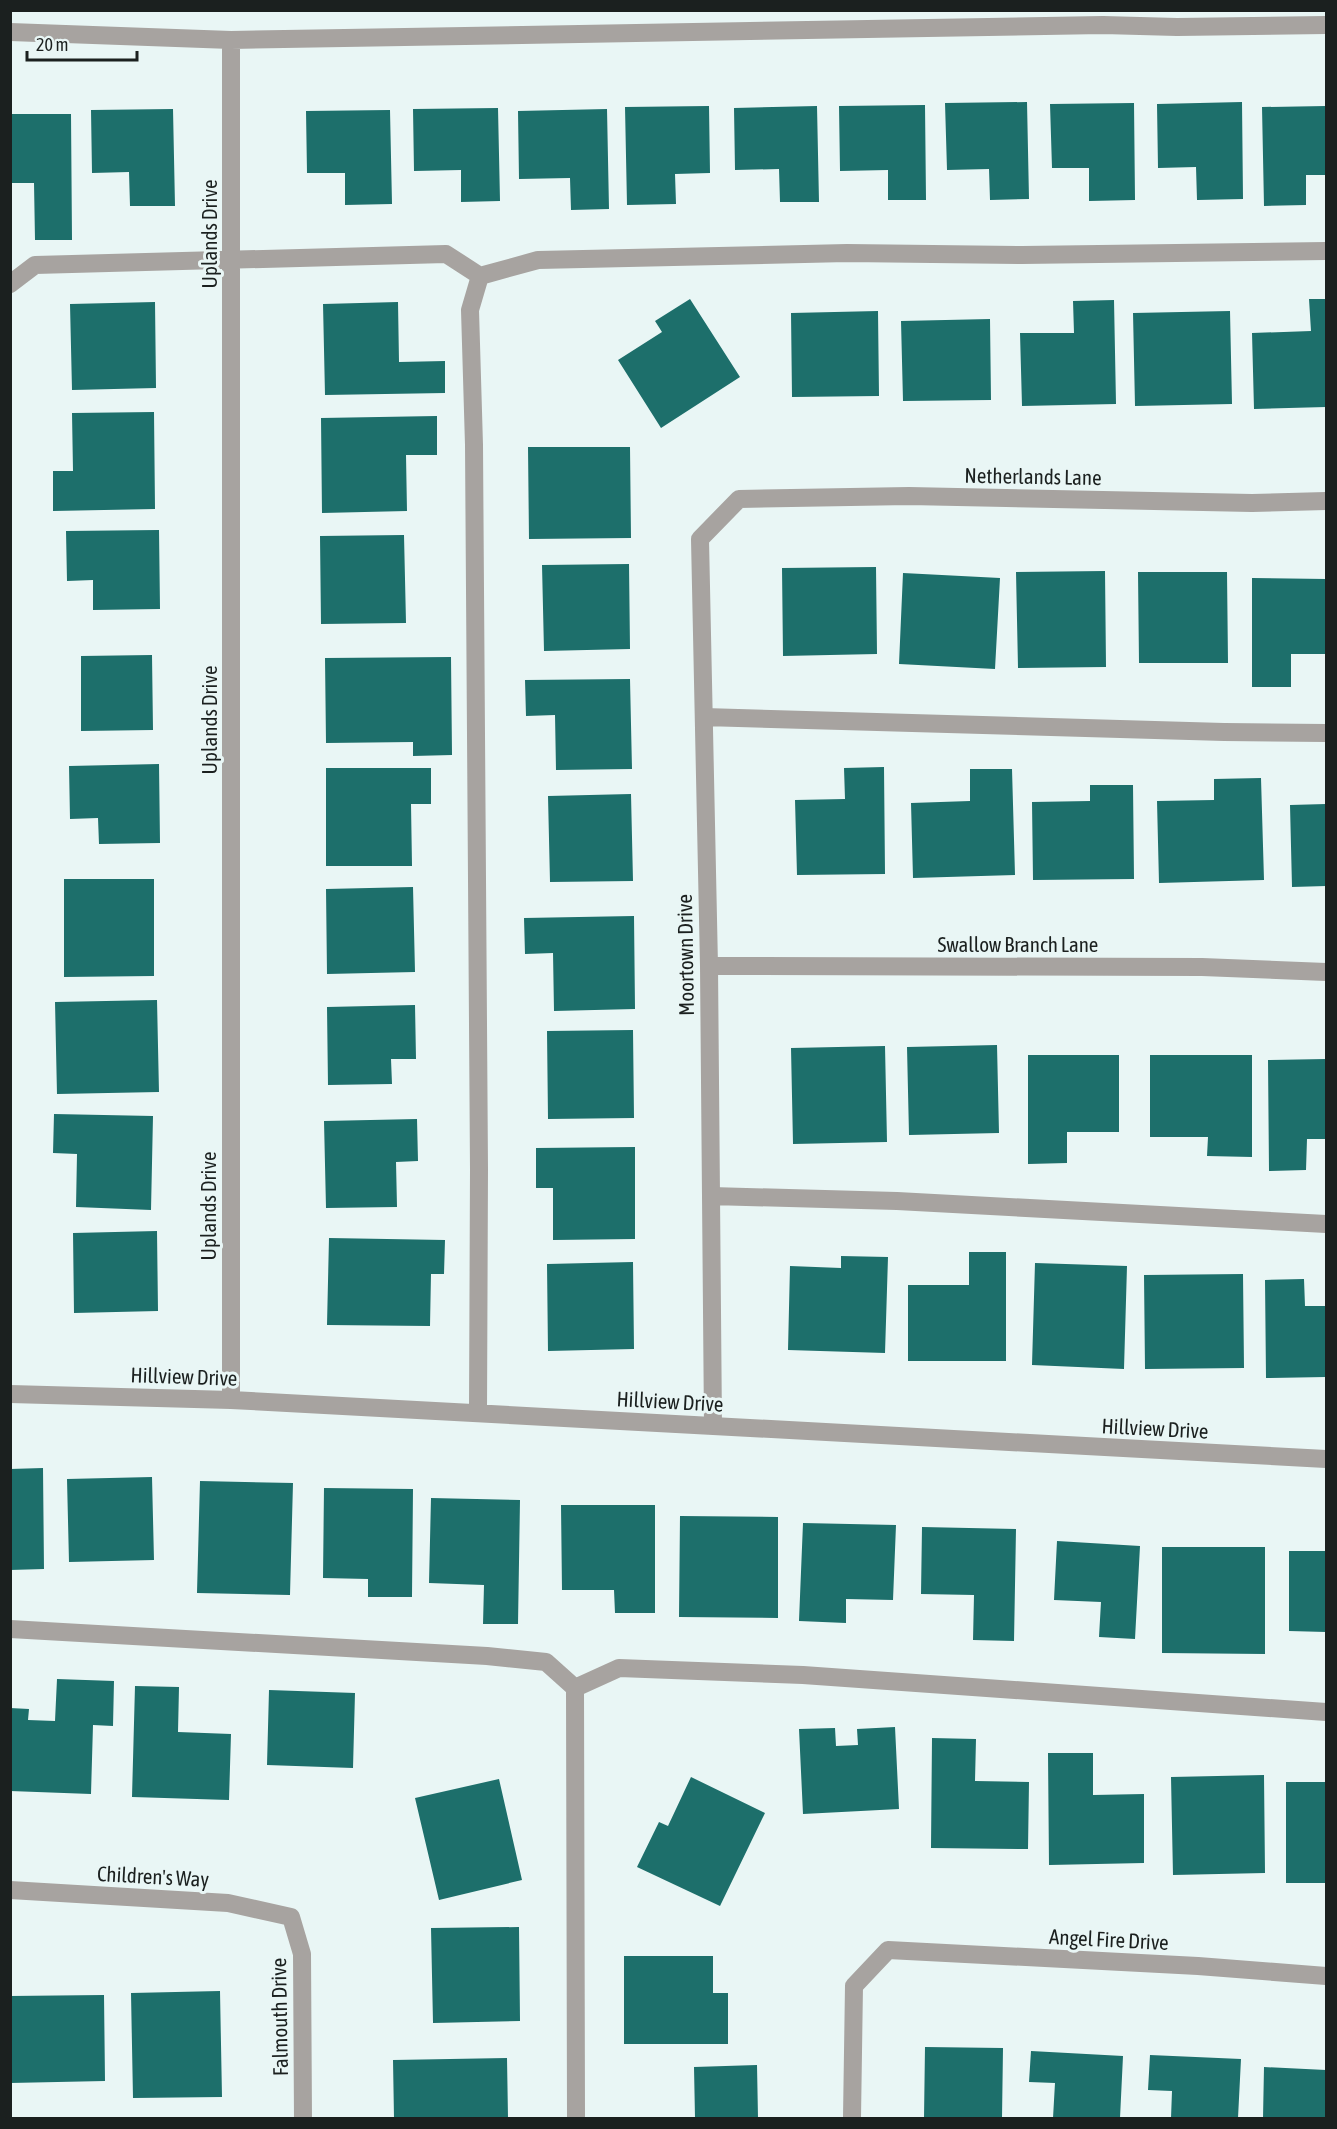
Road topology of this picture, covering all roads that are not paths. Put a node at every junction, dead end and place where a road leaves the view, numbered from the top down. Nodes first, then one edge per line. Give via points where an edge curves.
1 (1103, 18) edge
2 (1326, 24) edge
3 (10, 32) edge
4 (231, 40) junction
5 (1326, 251) edge
6 (231, 261) junction
7 (480, 276) junction
8 (10, 284) edge
9 (739, 499) joint
10 (1326, 501) edge
11 (704, 717) junction
12 (1326, 733) edge
13 (708, 966) junction
14 (1326, 972) edge
15 (711, 1196) junction
16 (1326, 1224) edge
17 (10, 1394) edge
18 (231, 1400) junction
19 (478, 1413) junction
20 (713, 1426) junction
21 (1326, 1459) edge
22 (10, 1629) edge
23 (575, 1688) junction
24 (1326, 1712) edge
25 (10, 1890) edge
26 (291, 1917) joint
27 (1326, 1976) edge
28 (303, 2118) edge
29 (576, 2118) edge
30 (852, 2118) edge

1 - 2 street via 1177,27
1 - 4 street
3 - 4 street
4 - 6 street, Uplands Drive
5 - 7 street via 847,253 538,260
6 - 7 street via 446,254
6 - 8 street via 35,265
6 - 18 street, Uplands Drive
7 - 19 street via 470,310 474,445
9 - 10 street, Netherlands Lane via 909,496
9 - 11 street, Moortown Drive via 700,540
11 - 12 street
11 - 13 street, Moortown Drive
13 - 14 street, Swallow Branch Lane via 1190,967
13 - 15 street, Moortown Drive
15 - 16 street via 897,1201
15 - 20 street, Moortown Drive
17 - 18 street, Hillview Drive
18 - 19 street, Hillview Drive
19 - 20 street, Hillview Drive
20 - 21 street, Hillview Drive
22 - 23 street via 546,1662
23 - 24 street via 619,1668 803,1675
23 - 29 street
25 - 26 street, Children's Way via 228,1903
26 - 28 street, Falmouth Drive via 302,1954
27 - 30 street, Angel Fire Drive via 888,1950 854,1986

